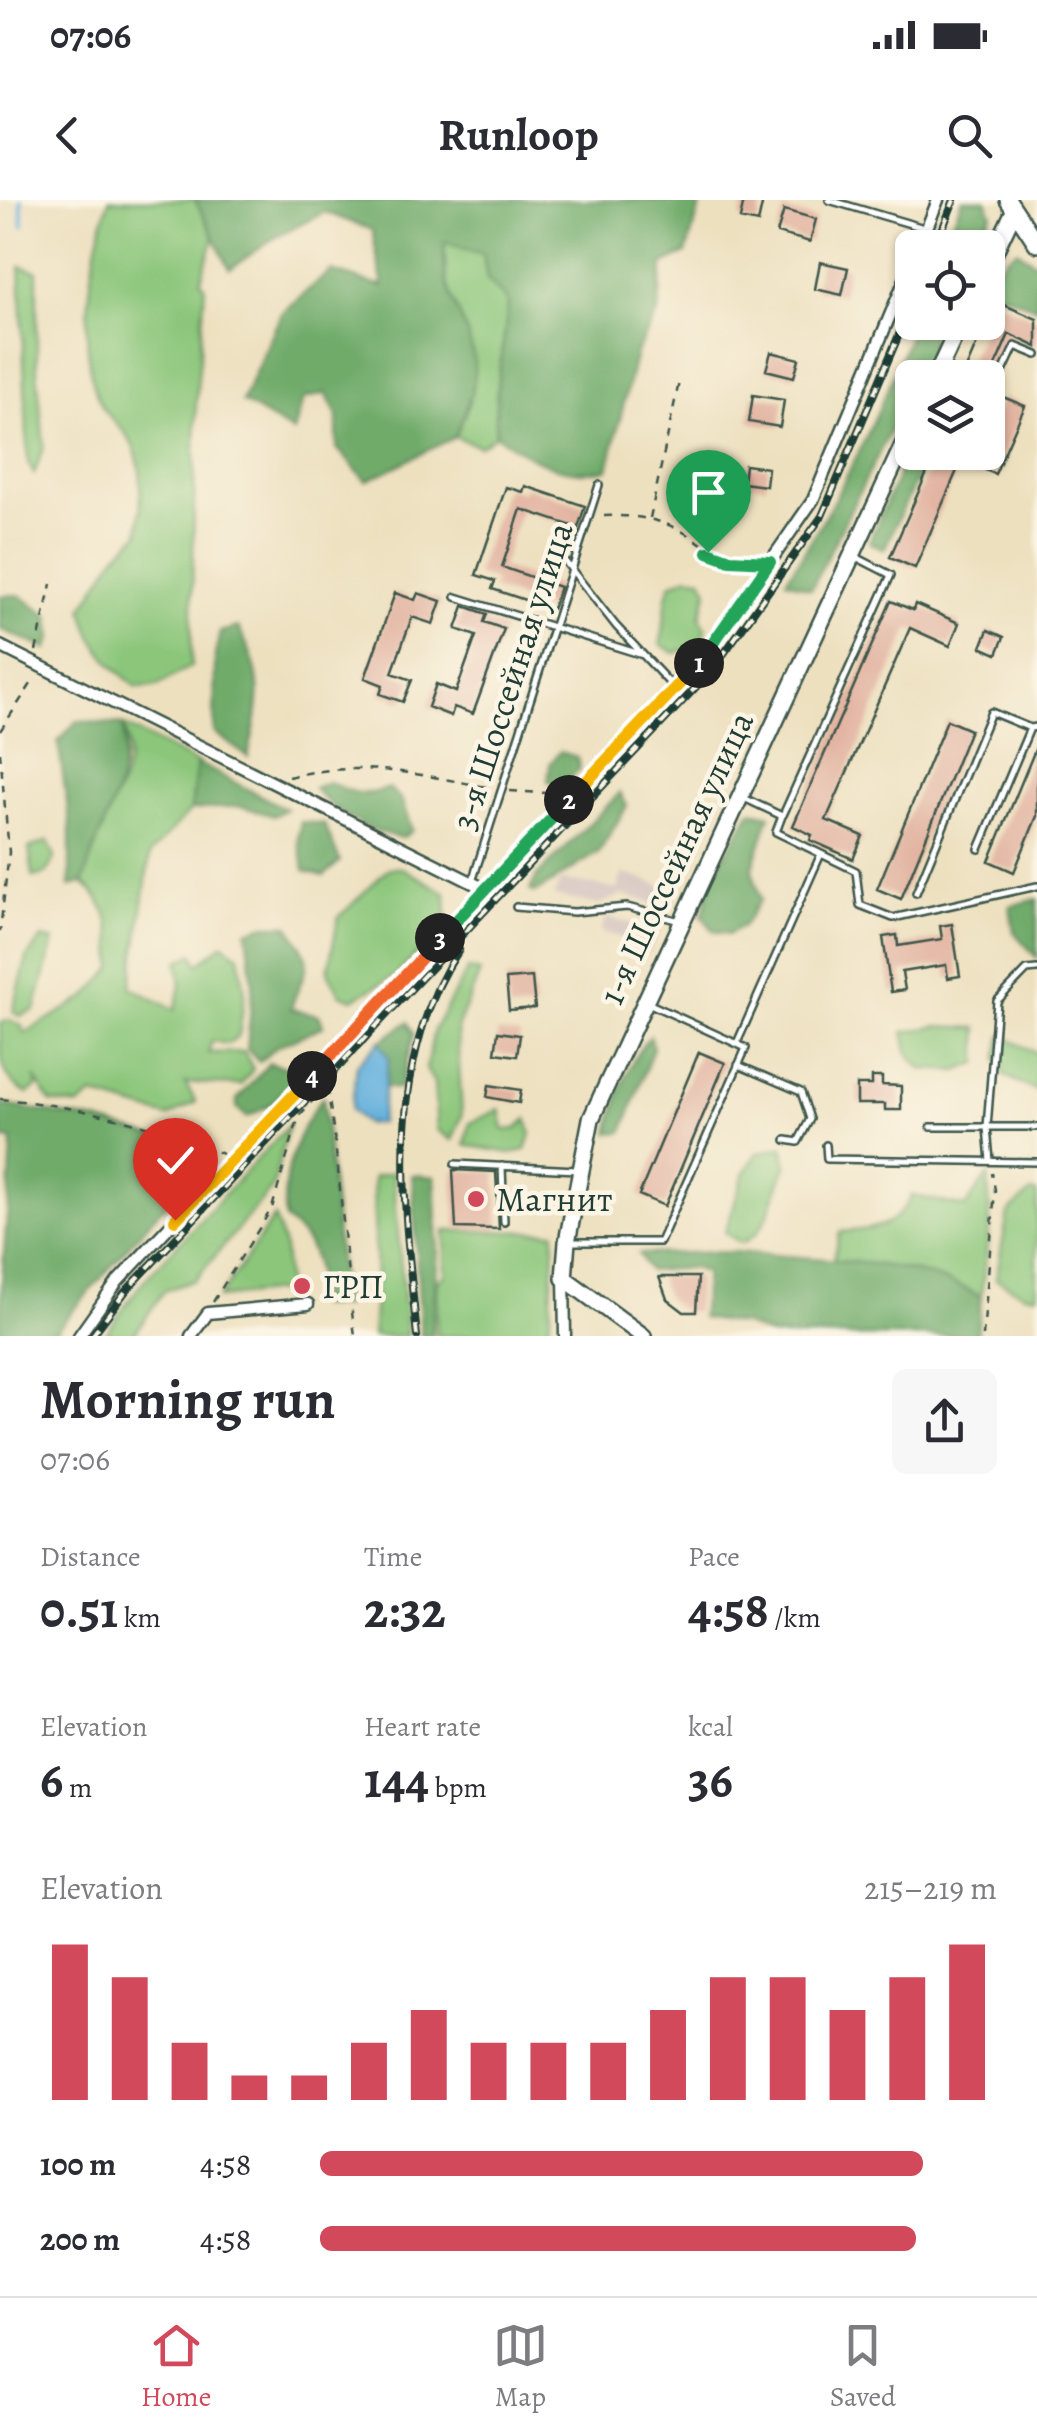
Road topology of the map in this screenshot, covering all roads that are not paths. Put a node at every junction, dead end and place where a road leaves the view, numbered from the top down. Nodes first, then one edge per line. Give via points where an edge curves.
1 (829, 200) edge
2 (938, 200) edge
3 (1010, 206) edge
4 (926, 229) joint
5 (1001, 230) edge
6 (1037, 244) edge
7 (895, 304) edge
8 (1037, 355) edge
9 (1005, 368) edge
10 (895, 463) edge
11 (599, 485) dead end
12 (560, 555) dead end
13 (852, 555) junction
14 (572, 570) junction
15 (456, 597) dead end
16 (554, 627) junction
17 (0, 646) edge
18 (643, 655) junction
19 (674, 689) junction
20 (1034, 728) edge
21 (738, 795) junction
22 (782, 816) junction
23 (980, 850) dead end
24 (821, 854) junction
25 (472, 882) junction
26 (1037, 886) edge
27 (485, 889) junction
28 (916, 893) dead end
29 (516, 907) dead end
30 (680, 921) junction
31 (1037, 969) edge
32 (642, 1000) junction
33 (737, 1044) junction
34 (738, 1065) junction
35 (932, 1127) dead end
36 (987, 1127) junction
37 (1037, 1127) edge
38 (786, 1140) dead end
39 (826, 1145) dead end
40 (990, 1162) junction
41 (1037, 1162) edge
42 (455, 1164) dead end
43 (502, 1166) junction
44 (581, 1170) junction
45 (504, 1222) dead end
46 (567, 1242) junction
47 (564, 1278) junction
48 (308, 1304) dead end
49 (79, 1336) edge
50 (190, 1336) edge
51 (565, 1336) edge
52 (642, 1336) edge

1 - 4 lane
2 - 4 street
3 - 5 street
3 - 6 street
7 - 19 street via 813,500 702,660
8 - 9 lane via 1015,346
10 - 13 street, 1-я Шоссейная улица
11 - 14 lane, 3-я Шоссейная улица
12 - 14 lane
13 - 21 street, 1-я Шоссейная улица
13 - 22 lane via 891,575
14 - 16 lane, 3-я Шоссейная улица
14 - 18 lane
15 - 16 lane
16 - 18 lane
16 - 25 lane, 3-я Шоссейная улица
17 - 25 street
18 - 19 lane
19 - 27 street
20 - 23 lane
20 - 28 lane via 991,712
21 - 22 lane
21 - 30 street, 1-я Шоссейная улица
22 - 24 lane via 776,832
24 - 26 lane via 856,871 860,905 893,918
24 - 33 lane
25 - 27 street
27 - 49 street via 118,1281
29 - 30 lane via 627,908
30 - 32 street, 1-я Шоссейная улица
31 - 36 lane via 1027,970 996,1000
32 - 33 lane
32 - 44 street, 1-я Шоссейная улица via 591,1120
33 - 34 lane via 746,1048
34 - 38 lane via 801,1092 810,1119 798,1142
34 - 46 lane via 660,1242
35 - 36 lane
36 - 37 lane
36 - 40 lane
39 - 40 lane via 827,1159
40 - 41 lane
42 - 43 lane
43 - 44 lane
43 - 45 lane
44 - 46 street, 1-я Шоссейная улица
46 - 47 street, 1-я Шоссейная улица
47 - 51 street, 1-я Шоссейная улица
47 - 52 street
48 - 50 street via 208,1312

